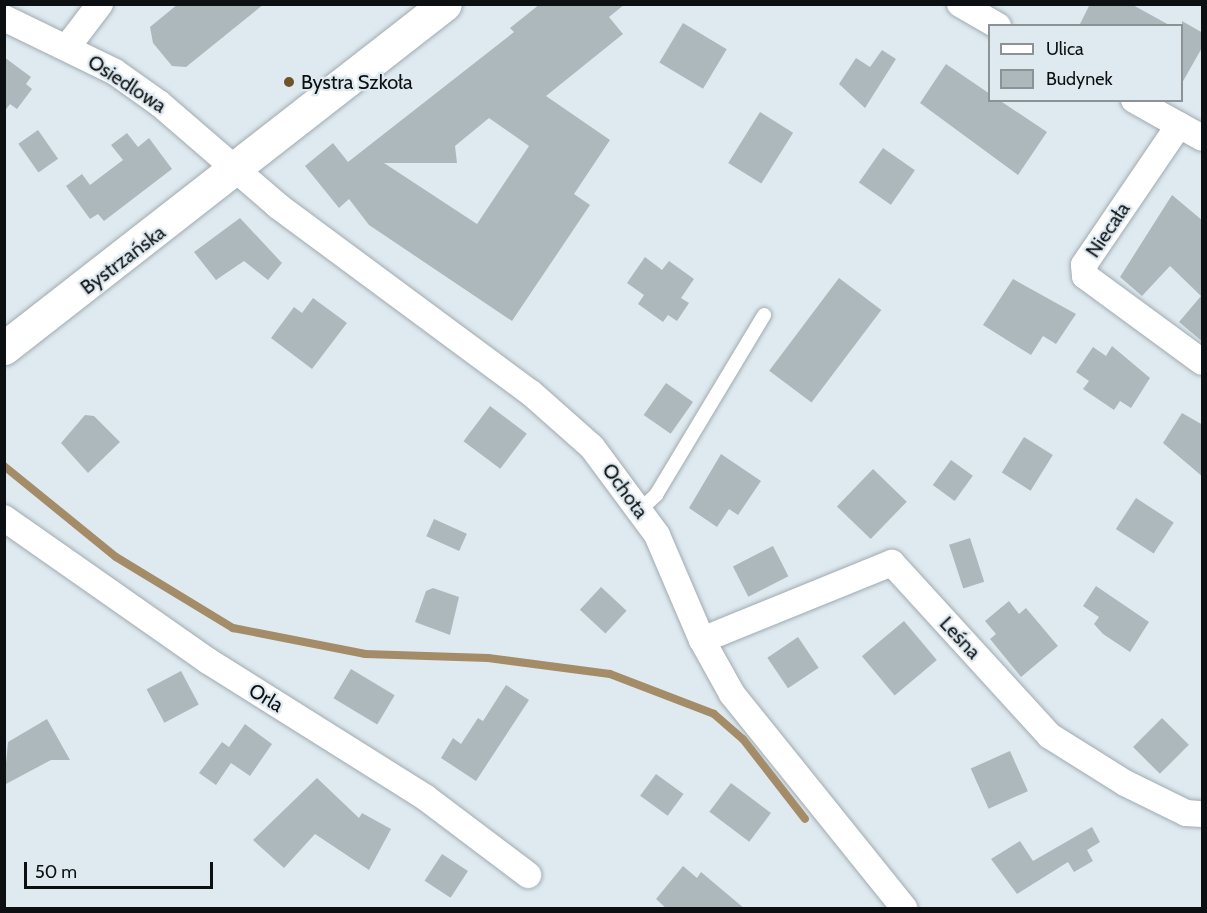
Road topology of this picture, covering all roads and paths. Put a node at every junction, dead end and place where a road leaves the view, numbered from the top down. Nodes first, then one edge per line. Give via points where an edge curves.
1 (100, 4) edge
2 (445, 4) edge
3 (960, 4) edge
4 (4, 18) edge
5 (995, 24) edge
6 (68, 46) junction
7 (1138, 102) edge
8 (1179, 125) junction
9 (1203, 138) edge
10 (238, 169) junction
11 (764, 315) dead end
12 (4, 348) edge
13 (1203, 362) edge
14 (641, 509) junction
15 (4, 518) edge
16 (702, 640) junction
17 (1203, 814) edge
18 (528, 875) dead end
19 (904, 909) edge

1 - 6 street
2 - 10 main road, Bystrzańska
3 - 5 street
4 - 6 street, Osiedlowa
6 - 10 street, Osiedlowa via 160,104
7 - 8 street
8 - 9 street
8 - 13 street, Niecała via 1084,265 1085,276
10 - 12 main road, Bystrzańska
10 - 14 street, Ochota via 278,206 568,424
11 - 14 lane via 656,495
14 - 16 street, Ochota
15 - 18 street, Orla via 208,661 426,798
16 - 17 street, Leśna via 892,563 1050,736 1125,783 1186,813
16 - 19 street, Ochota via 732,694

